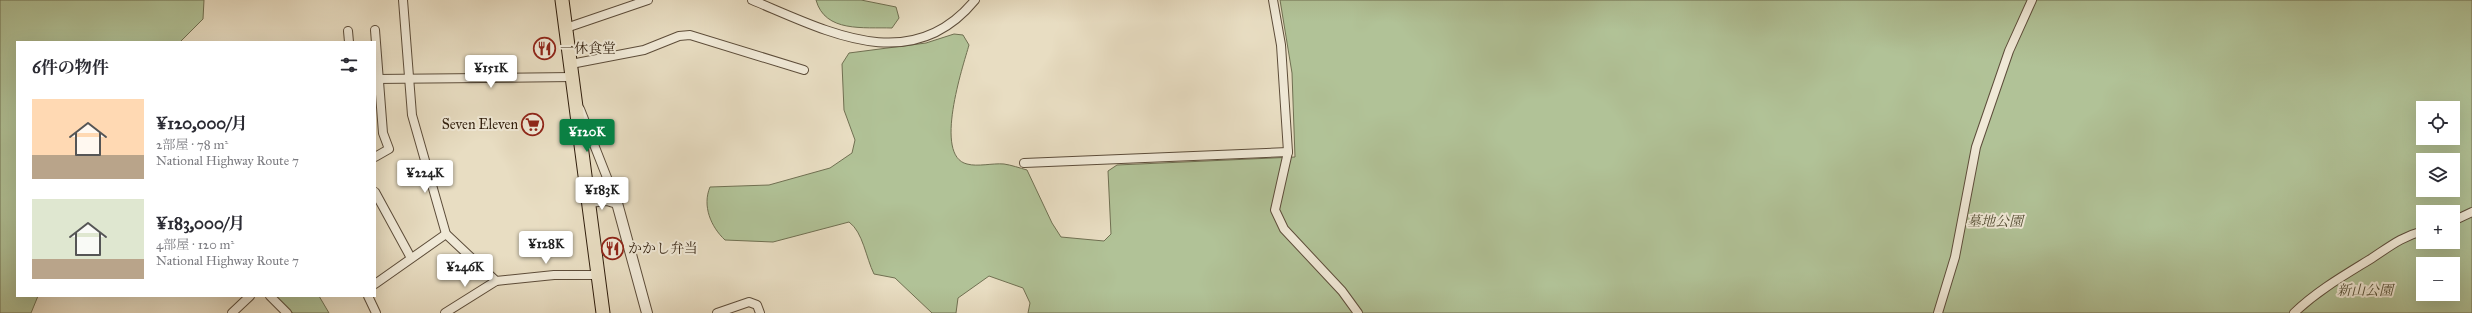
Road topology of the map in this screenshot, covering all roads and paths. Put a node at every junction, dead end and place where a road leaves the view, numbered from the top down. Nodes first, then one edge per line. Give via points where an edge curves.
1 (403, 0) edge
2 (562, 0) edge
3 (648, 0) edge
4 (752, 0) edge
5 (975, 0) edge
6 (1273, 0) edge
7 (2032, 0) edge
8 (566, 28) junction
9 (375, 30) dead end
10 (348, 31) dead end
11 (349, 41) edge
12 (375, 41) edge
13 (376, 54) edge
14 (571, 64) junction
15 (804, 70) dead end
16 (573, 77) junction
17 (377, 79) edge
18 (408, 79) junction
19 (575, 96) junction
20 (1288, 152) junction
21 (376, 156) edge
22 (1024, 163) dead end
23 (376, 194) edge
24 (588, 202) junction
25 (617, 203) junction
26 (2472, 212) edge
27 (2460, 218) edge
28 (446, 234) junction
29 (2416, 234) edge
30 (410, 258) junction
31 (598, 274) junction
32 (496, 281) junction
33 (376, 283) edge
34 (249, 297) edge
35 (271, 297) edge
36 (368, 297) edge
37 (232, 313) edge
38 (287, 313) edge
39 (376, 313) edge
40 (445, 313) edge
41 (603, 313) edge
42 (647, 313) edge
43 (717, 313) edge
44 (760, 313) edge
45 (1358, 313) edge
46 (1938, 313) edge
47 (2294, 313) edge

1 - 18 street
2 - 8 highway
3 - 8 street
4 - 5 street via 846,38 885,43 905,42 942,30 960,18
6 - 20 street via 1281,45
7 - 46 street via 2009,51 1976,147 1955,257
8 - 14 highway
9 - 12 street
10 - 11 street
13 - 17 street
14 - 15 street via 644,50 679,36 690,35
14 - 16 highway
16 - 18 street
16 - 19 highway
17 - 18 street
17 - 21 street via 383,133 389,149
18 - 28 street via 412,116
19 - 24 highway
19 - 25 street
20 - 22 street
20 - 45 street via 1275,210 1284,229 1342,291
23 - 30 street
24 - 25 street via 607,200
24 - 31 highway
25 - 42 street
26 - 27 street
28 - 30 street
28 - 32 street
29 - 47 street via 2392,243 2312,296
30 - 33 street
31 - 32 street via 554,275
31 - 41 highway
32 - 40 street
34 - 37 street
35 - 38 street
36 - 39 street
43 - 44 street via 749,302 757,305

